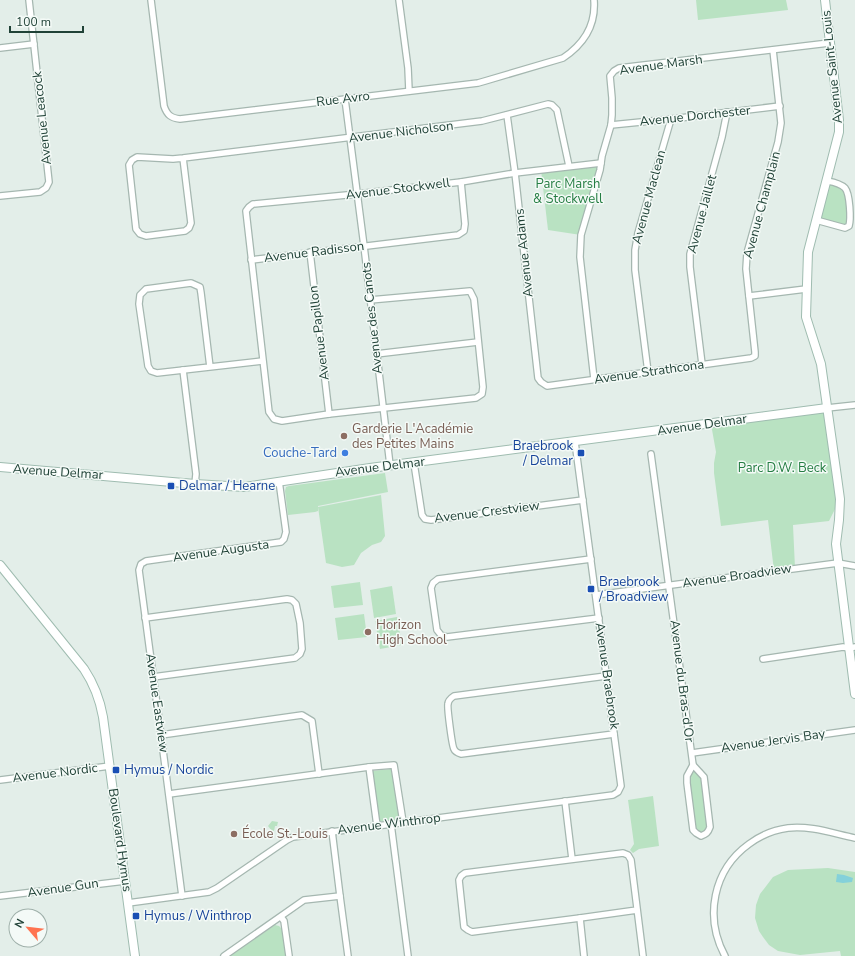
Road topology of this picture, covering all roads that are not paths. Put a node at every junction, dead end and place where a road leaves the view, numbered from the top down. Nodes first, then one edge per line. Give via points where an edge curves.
1 (29, 0) edge
2 (151, 0) edge
3 (400, 0) edge
4 (594, 0) edge
5 (825, 0) edge
6 (829, 43) junction
7 (34, 44) junction
8 (0, 48) edge
9 (773, 50) junction
10 (409, 91) junction
11 (345, 99) junction
12 (780, 106) junction
13 (727, 112) junction
14 (507, 115) junction
15 (671, 119) junction
16 (611, 125) junction
17 (350, 138) junction
18 (183, 158) junction
19 (601, 163) junction
20 (569, 166) junction
21 (515, 173) junction
22 (827, 181) junction
23 (461, 182) junction
24 (357, 194) junction
25 (0, 196) edge
26 (816, 220) junction
27 (364, 246) junction
28 (310, 252) junction
29 (251, 260) junction
30 (806, 289) junction
31 (749, 296) junction
32 (370, 300) junction
33 (478, 342) junction
34 (376, 354) junction
35 (751, 358) joint
36 (262, 361) junction
37 (702, 364) junction
38 (210, 367) junction
39 (183, 370) junction
40 (648, 372) junction
41 (594, 379) junction
42 (548, 386) joint
43 (855, 405) edge
44 (382, 408) junction
45 (827, 408) junction
46 (329, 414) junction
47 (576, 442) junction
48 (652, 454) dead end
49 (414, 463) junction
50 (390, 465) junction
51 (0, 467) edge
52 (279, 481) junction
53 (195, 484) junction
54 (583, 500) junction
55 (591, 559) junction
56 (146, 561) joint
57 (838, 563) junction
58 (0, 565) edge
59 (855, 566) edge
60 (669, 586) junction
61 (596, 595) junction
62 (145, 618) junction
63 (599, 618) junction
64 (852, 648) edge
65 (763, 659) dead end
66 (606, 676) junction
67 (153, 677) junction
68 (855, 694) edge
69 (855, 730) edge
70 (614, 734) junction
71 (161, 735) junction
72 (692, 753) junction
73 (693, 765) junction
74 (110, 766) junction
75 (369, 767) junction
76 (319, 774) junction
77 (0, 780) edge
78 (618, 792) joint
79 (168, 794) junction
80 (565, 801) junction
81 (404, 822) junction
82 (390, 824) junction
83 (377, 826) junction
84 (332, 831) junction
85 (855, 838) edge
86 (572, 859) junction
87 (125, 881) junction
88 (0, 896) edge
89 (182, 896) junction
90 (340, 896) junction
91 (128, 903) junction
92 (637, 910) junction
93 (281, 917) junction
94 (580, 918) junction
95 (135, 956) edge
96 (224, 956) edge
97 (289, 956) edge
98 (348, 956) edge
99 (408, 956) edge
100 (584, 956) edge
101 (643, 956) edge
102 (725, 956) edge

1 - 7 street, Avenue Leacock
2 - 11 street, Rue Avro via 164,106 172,118
3 - 10 street
4 - 10 street, Rue Avro via 595,11 591,27 574,51 563,58 478,83
5 - 6 street, Avenue Saint-Louis
6 - 9 street, Avenue Marsh
6 - 22 street, Avenue Saint-Louis via 839,132
7 - 8 street
7 - 25 street, Avenue Leacock via 49,182 40,192
9 - 12 street, Avenue Champlain
9 - 16 street, Avenue Marsh via 619,68 610,76
10 - 11 street, Rue Avro
11 - 17 street, Avenue des Canots
12 - 13 street, Avenue Dorchester
12 - 31 street, Avenue Champlain via 778,142 747,253
13 - 15 street, Avenue Dorchester
13 - 37 street, Avenue Jaillet via 690,254
14 - 17 street, Avenue Nicholson via 482,122
14 - 20 street, Avenue Nicholson via 552,105 557,110
14 - 21 street, Avenue Adams
15 - 16 street, Avenue Dorchester
15 - 40 street, Avenue Maclean via 635,250 635,270
16 - 19 street, Avenue Marsh
17 - 18 street, Avenue Nicholson
17 - 24 street, Avenue des Canots
18 - 18 street, Avenue Nicholson via 173,160 137,157 129,165 136,229 140,234 146,236 185,231 189,228 191,223
19 - 20 street, Avenue Stockwell
19 - 41 street, Avenue Marsh via 581,235 580,257
20 - 21 street, Avenue Stockwell
21 - 23 street, Avenue Stockwell
21 - 42 street, Avenue Adams via 538,378
22 - 26 street, Avenue Saint-Louis
22 - 26 street via 846,189 849,226 844,228
23 - 24 street, Avenue Stockwell
23 - 27 street, Avenue Radisson via 465,224 464,231 458,235
24 - 27 street, Avenue des Canots
24 - 29 street, Avenue Stockwell via 253,204 246,211
26 - 30 street, Avenue Saint-Louis via 808,252
27 - 28 street, Avenue Radisson
27 - 32 street, Avenue des Canots
28 - 29 street, Avenue Radisson
28 - 46 street, Avenue Papillon
29 - 36 street, Avenue Radisson
30 - 31 street
30 - 45 street, Avenue Saint-Louis via 806,317 822,364
31 - 35 street, Avenue Champlain via 755,352 755,356
32 - 33 street via 470,291 474,299
32 - 34 street, Avenue des Canots
33 - 34 street
33 - 44 street via 482,394 476,398
34 - 44 street, Avenue des Canots
35 - 37 street, Avenue Strathcona
36 - 38 street
36 - 46 street, Avenue Radisson via 269,412 274,420
37 - 40 street, Avenue Strathcona
38 - 39 street
38 - 39 street via 200,288 191,283 146,289 140,295 139,304 148,366 151,371 158,373
39 - 53 street via 196,474
40 - 41 street, Avenue Strathcona
41 - 42 street, Avenue Strathcona
43 - 45 street, Avenue Delmar
44 - 46 street
44 - 50 street, Avenue des Canots
45 - 47 street, Avenue Delmar
45 - 57 street, Avenue Saint-Louis via 840,499 836,544
47 - 49 street, Avenue Delmar
47 - 54 street, Avenue Braebrook
48 - 60 street, Avenue du Bras-d'Or
49 - 50 street, Avenue Delmar
49 - 54 street, Avenue Crestview via 422,515 426,519
50 - 52 street, Avenue Delmar
51 - 53 street, Avenue Delmar
52 - 53 street, Avenue Delmar via 244,487
52 - 56 street, Avenue Augusta via 286,532 281,542
54 - 55 street, Avenue Braebrook
55 - 61 street, Avenue Braebrook
55 - 63 street via 438,579 431,588 437,630 447,637
56 - 62 street, Avenue Eastview via 141,564 139,570
57 - 59 street, Avenue Broadview
57 - 60 street, Avenue Broadview
57 - 64 street, Avenue Saint-Louis
58 - 74 street, Boulevard Hymus via 92,681 102,709
60 - 61 street, Avenue Broadview
60 - 72 street, Avenue du Bras-d'Or
61 - 63 street, Avenue Braebrook
62 - 67 street, Avenue Eastview
62 - 67 street via 287,599 296,604 300,623 302,649 295,658
63 - 66 street, Avenue Braebrook
64 - 65 street via 843,647
64 - 68 street, Avenue Saint-Louis
66 - 70 street, Avenue Braebrook
66 - 70 street via 454,696 448,704 453,748 461,754
67 - 71 street, Avenue Eastview
69 - 72 street, Avenue Jervis Bay
70 - 78 street, Avenue Braebrook via 621,786
71 - 76 street via 302,715 312,721
71 - 79 street, Avenue Eastview
72 - 73 street, Avenue du Bras-d'Or
73 - 73 street, Avenue du Bras-d'Or via 687,776 687,783 693,830 700,836 706,834 710,827 704,777
74 - 77 street, Avenue Nordic
74 - 87 street, Boulevard Hymus
75 - 76 street
75 - 81 street via 394,765
75 - 83 street
76 - 79 street
78 - 80 street, Avenue Winthrop
79 - 89 street, Avenue Eastview
80 - 81 street, Avenue Winthrop
80 - 86 street
81 - 82 street, Avenue Winthrop
82 - 83 street, Avenue Winthrop
82 - 99 street
83 - 84 street, Avenue Winthrop
84 - 89 street, Avenue Winthrop via 293,837 218,888
84 - 90 street
85 - 102 street via 807,828 788,828 760,836 741,850 729,863 715,897 715,928
86 - 92 street via 623,853 628,855 631,860
86 - 94 street via 465,873 458,880 464,927 472,932
87 - 88 street, Avenue Gun
87 - 91 street, Boulevard Hymus
89 - 91 street, Avenue Winthrop
90 - 93 street via 304,900
90 - 98 street
91 - 95 street, Boulevard Hymus
92 - 94 street
92 - 101 street
93 - 96 street
93 - 97 street via 284,921
94 - 100 street

